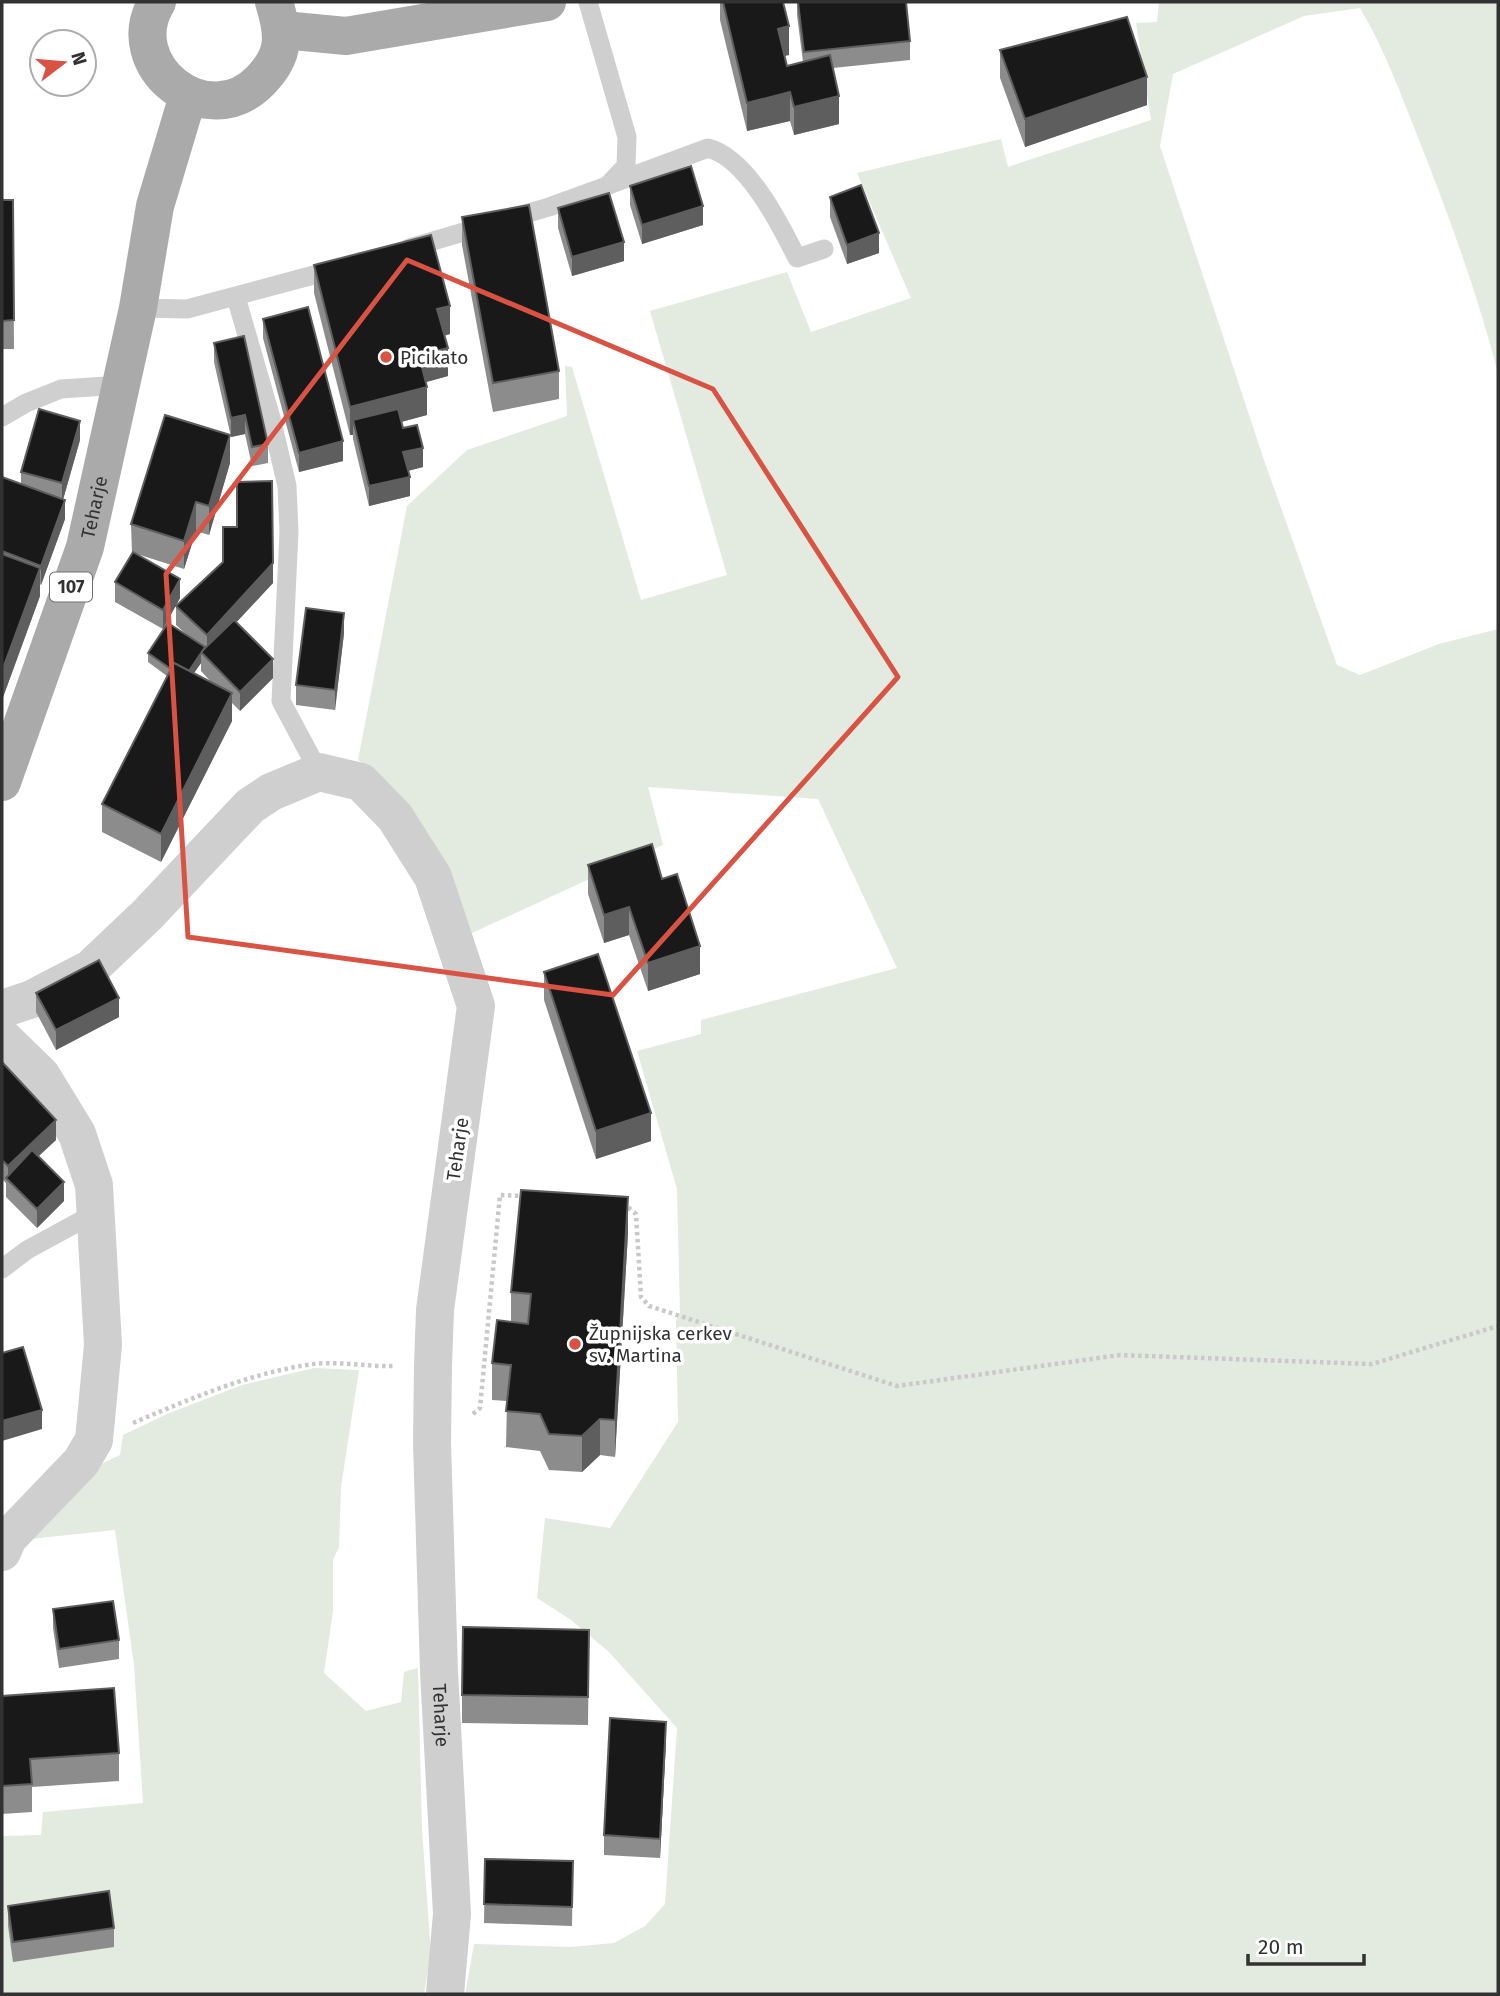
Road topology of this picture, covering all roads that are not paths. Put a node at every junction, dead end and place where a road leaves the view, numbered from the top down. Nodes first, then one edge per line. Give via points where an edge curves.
1 (157, 2) edge
2 (547, 2) edge
3 (588, 2) edge
4 (278, 16) edge
5 (188, 96) junction
6 (607, 186) junction
7 (824, 249) dead end
8 (389, 254) edge
9 (350, 265) edge
10 (236, 297) junction
11 (138, 307) junction
12 (121, 385) junction
13 (2, 417) edge
14 (319, 772) junction
15 (2, 782) edge
16 (2, 1009) edge
17 (2, 1037) edge
18 (95, 1213) junction
19 (2, 1269) edge
20 (2, 1552) edge
21 (445, 1994) edge

1 - 5 main road via 150,14 148,49 163,78
2 - 4 main road via 345,36
3 - 6 lane via 627,136 626,166
4 - 5 main road via 275,65 250,92 220,101
5 - 11 main road, Teharje / 107 via 155,206
6 - 7 lane via 708,148 722,152 776,214 797,258
6 - 8 lane
9 - 10 lane
10 - 11 lane via 187,309
10 - 14 lane via 287,486 281,701
11 - 12 main road, Teharje / 107
12 - 13 lane via 61,389
12 - 15 main road, Teharje / 107 via 85,547
14 - 16 street via 250,806 90,969
14 - 21 street, Teharje via 361,782 395,817 433,877 476,1006 435,1310 433,1365 439,1671 452,1914
17 - 18 street via 41,1075 77,1134 94,1185
18 - 19 lane
18 - 20 street via 103,1345 94,1440 81,1462 8,1538

